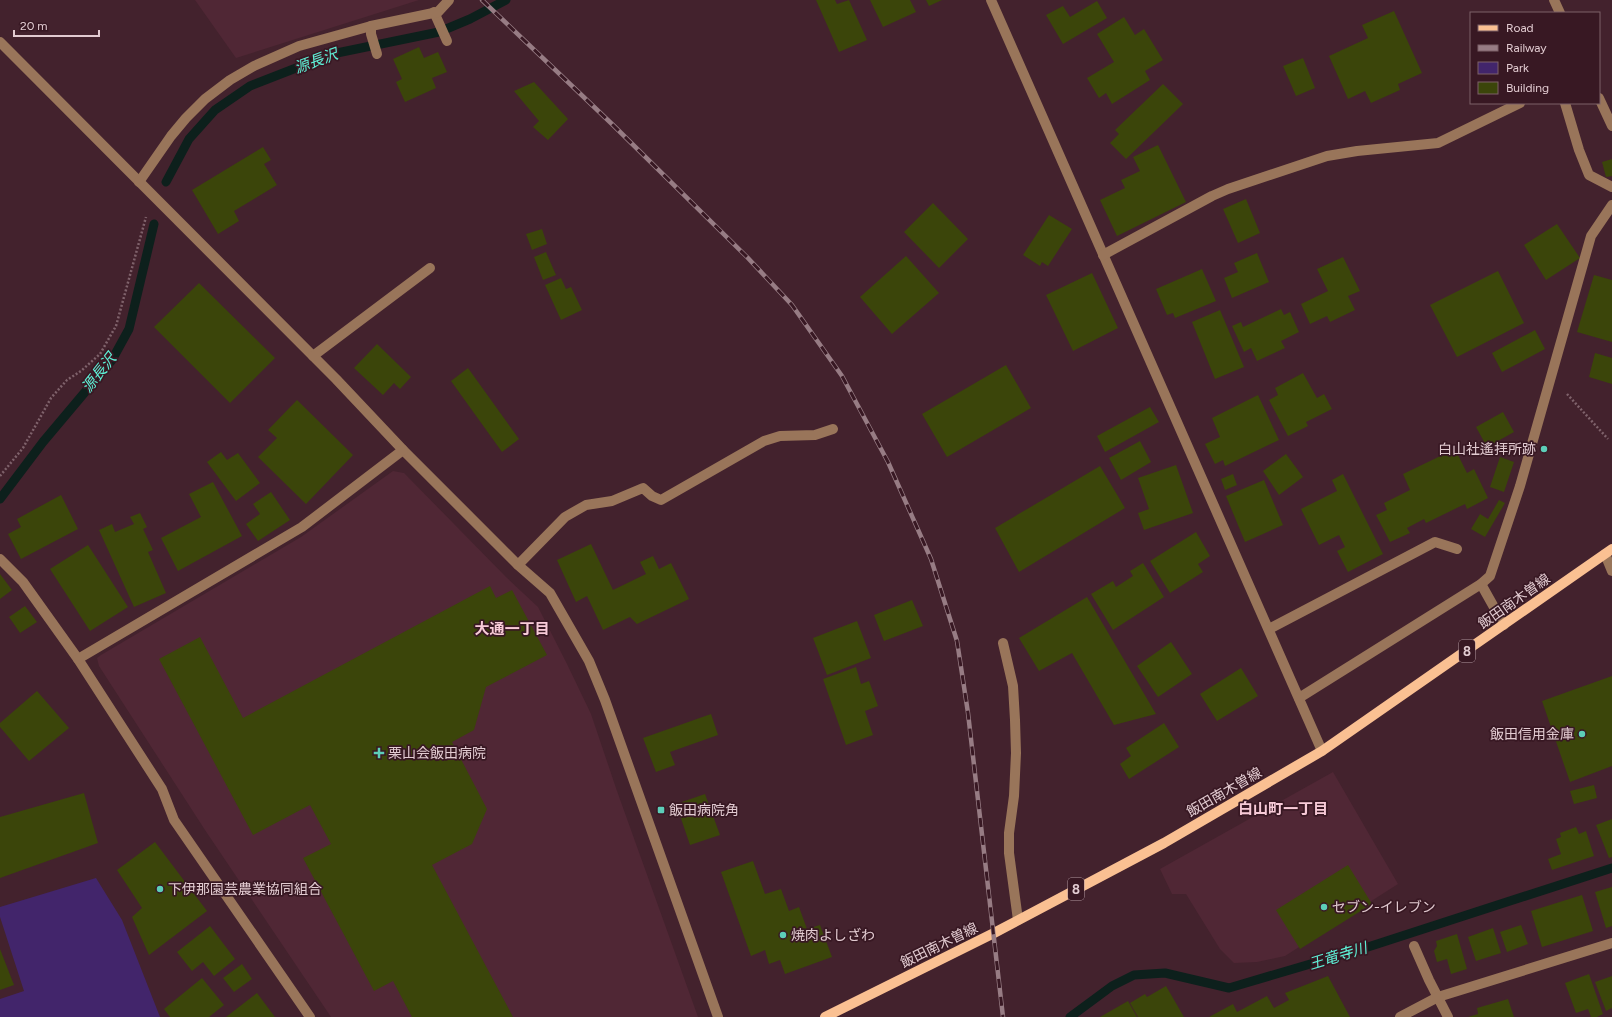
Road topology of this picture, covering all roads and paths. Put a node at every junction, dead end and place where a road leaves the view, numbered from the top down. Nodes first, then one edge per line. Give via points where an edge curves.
1 (449, 0) edge
2 (991, 0) edge
3 (1554, 0) edge
4 (1560, 12) edge
5 (436, 15) junction
6 (371, 30) junction
7 (447, 41) dead end
8 (0, 42) edge
9 (377, 54) dead end
10 (1600, 100) edge
11 (1518, 104) edge
12 (1565, 104) edge
13 (1612, 126) edge
14 (139, 182) junction
15 (1612, 187) edge
16 (1612, 205) edge
17 (148, 211) dead end
18 (1103, 255) junction
19 (430, 268) dead end
20 (313, 356) junction
21 (1552, 377) junction
22 (833, 429) dead end
23 (1608, 440) dead end
24 (403, 450) junction
25 (0, 476) edge
26 (1457, 549) dead end
27 (1609, 552) edge
28 (0, 559) edge
29 (518, 565) junction
30 (1612, 571) edge
31 (1481, 584) junction
32 (1504, 625) junction
33 (1269, 629) junction
34 (1003, 643) dead end
35 (78, 659) junction
36 (1299, 698) junction
37 (1322, 751) junction
38 (1018, 920) junction
39 (1612, 943) edge
40 (1414, 946) dead end
41 (1438, 997) junction
42 (310, 1017) edge
43 (718, 1017) edge
44 (825, 1017) edge
45 (1400, 1017) edge
46 (1448, 1017) edge

1 - 5 street
2 - 18 street
3 - 4 street
5 - 6 street
5 - 7 street
6 - 9 street
6 - 14 street via 299,46 230,80 186,118 170,136
8 - 14 street
10 - 13 street
11 - 18 street via 1438,144 1327,156 1228,189
12 - 15 street via 1589,175
14 - 20 street
16 - 21 street via 1592,236
17 - 25 path via 116,326 100,354 67,380 51,398 23,448
18 - 33 street
19 - 20 street
20 - 24 street
21 - 23 path
21 - 31 street via 1490,576
22 - 29 street via 815,435 780,436 764,441 661,500 643,488 612,501 586,505 565,517
24 - 29 street
24 - 35 street via 302,528
26 - 33 street via 1434,542
27 - 30 street
27 - 32 main road, 飯田南木曽線 / 8
28 - 35 street via 23,582
29 - 43 street via 550,593 589,661
31 - 32 street
31 - 36 street
32 - 37 main road, 飯田南木曽線 / 8
33 - 36 street
34 - 38 street via 1013,686 1015,720 1016,753 1009,853
35 - 42 street via 162,789 174,820
36 - 37 street
37 - 38 main road, 飯田南木曽線 / 8 via 1164,843
38 - 44 main road, 飯田南木曽線 / 8
39 - 41 street
40 - 41 street
41 - 45 street
41 - 46 street

